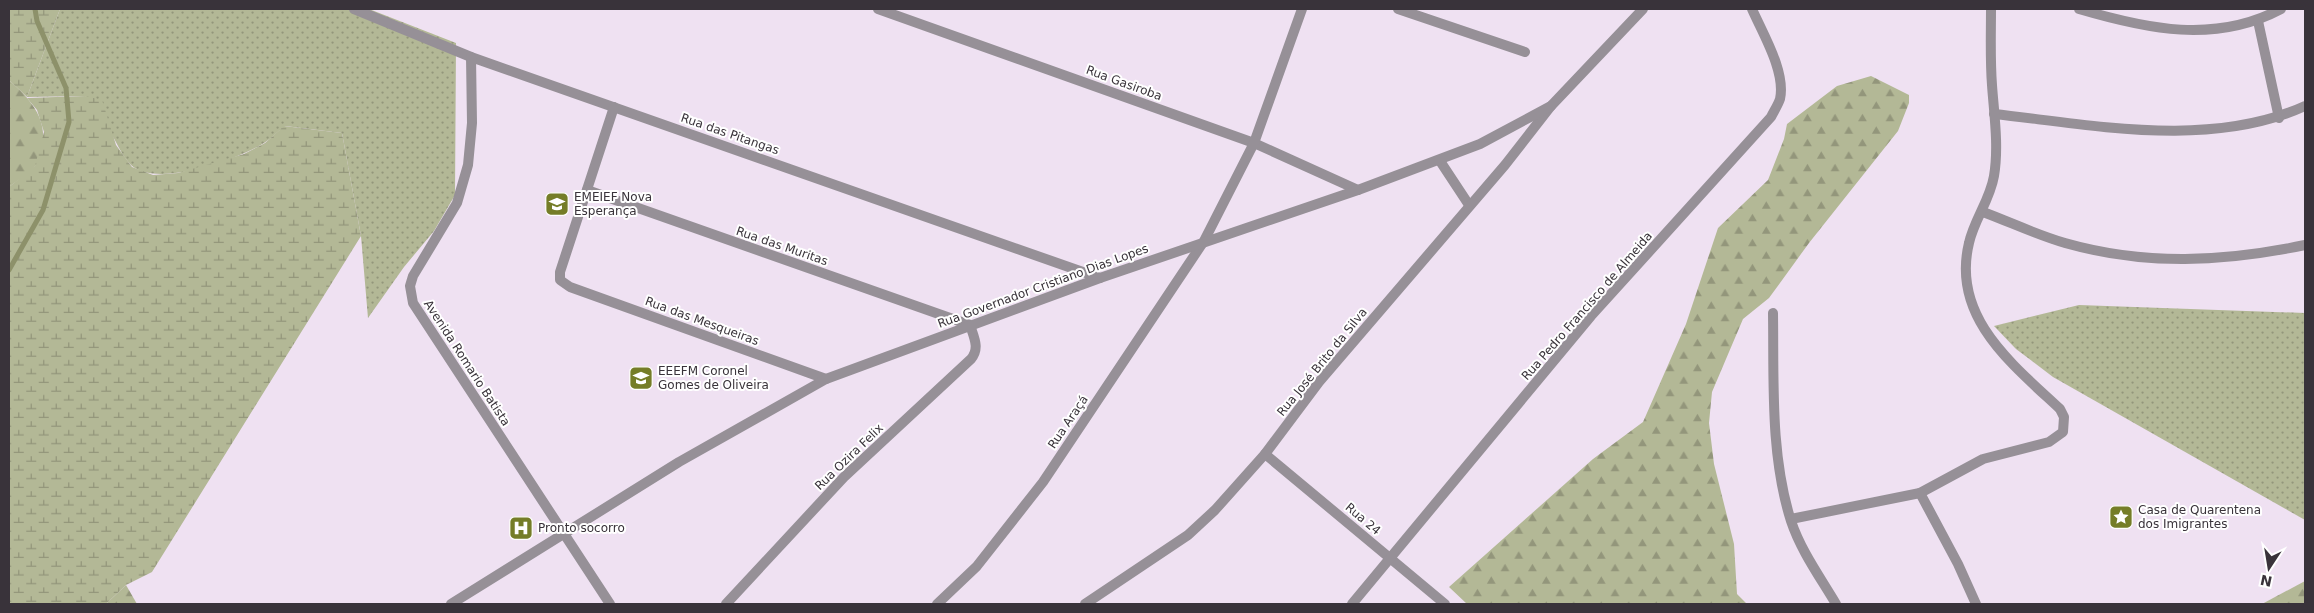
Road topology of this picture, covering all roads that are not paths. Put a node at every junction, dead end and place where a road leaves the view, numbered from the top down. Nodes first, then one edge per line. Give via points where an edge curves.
1 (354, 9) edge
2 (878, 9) edge
3 (1302, 9) edge
4 (1398, 9) edge
5 (1643, 9) edge
6 (1752, 9) edge
7 (1991, 9) edge
8 (2080, 9) edge
9 (2281, 9) edge
10 (2258, 21) junction
11 (1525, 52) dead end
12 (472, 57) junction
13 (1551, 106) junction
14 (2305, 106) edge
15 (614, 107) junction
16 (1994, 114) junction
17 (2279, 118) junction
18 (1254, 143) junction
19 (1440, 161) junction
20 (587, 190) junction
21 (1358, 190) junction
22 (1469, 205) junction
23 (1983, 212) junction
24 (1204, 241) junction
25 (2305, 245) edge
26 (1100, 278) junction
27 (1773, 313) dead end
28 (970, 325) junction
29 (826, 378) junction
30 (1265, 454) junction
31 (1920, 494) junction
32 (1791, 519) junction
33 (564, 533) junction
34 (1390, 557) junction
35 (451, 604) edge
36 (610, 604) edge
37 (726, 604) edge
38 (937, 604) edge
39 (1085, 604) edge
40 (1352, 604) edge
41 (1445, 604) edge
42 (1836, 604) edge
43 (1976, 604) edge

1 - 12 street, Rua das Pitangas
2 - 18 street, Rua Gasiroba
3 - 18 street, Rua Araçá
4 - 11 street
5 - 13 street, Rua Governador Cristiano Dias Lopes
6 - 34 street, Rua Pedro Francisco de Almeida via 1780,74 1782,89 1771,117 1591,316
7 - 16 street
8 - 10 street via 2169,30 2209,30
9 - 10 street
10 - 17 street
12 - 15 street, Rua das Pitangas
12 - 33 street, Avenida Romario Batista via 468,165 457,203 413,276 410,294
13 - 19 street, Rua Governador Cristiano Dias Lopes via 1480,144
13 - 22 street, Rua José Brito da Silva
14 - 17 street
15 - 20 street
15 - 26 street, Rua das Pitangas
16 - 17 street via 2191,132 2236,128
16 - 23 street via 1997,151 1994,177
18 - 21 street, Rua Gasiroba
18 - 24 street, Rua Araçá
19 - 21 street, Rua Governador Cristiano Dias Lopes
19 - 22 street
20 - 28 street, Rua das Muritas
20 - 29 street, Rua das Mesqueiras via 560,272 560,280 570,288
21 - 24 street, Rua Governador Cristiano Dias Lopes
22 - 30 street, Rua José Brito da Silva via 1319,382
23 - 25 street via 2064,243 2126,256 2195,260 2253,256
23 - 31 street via 1969,240 1966,257 1965,277 1970,301 1996,347 2060,409 2065,425 2058,438 1983,459
24 - 26 street, Rua Governador Cristiano Dias Lopes
24 - 38 street, Rua Araçá via 1043,482 977,566
26 - 28 street, Rua Governador Cristiano Dias Lopes
27 - 32 street via 1778,441 1781,475
28 - 29 street, Rua Governador Cristiano Dias Lopes
28 - 37 street, Rua Ozira Felix via 977,348 971,359 844,477
29 - 33 street, Rua Governador Cristiano Dias Lopes via 679,462
30 - 34 street, Rua 24
30 - 39 street, Rua José Brito da Silva via 1188,535
31 - 32 street
31 - 43 street
32 - 42 street via 1807,556
33 - 35 street, Rua Governador Cristiano Dias Lopes
33 - 36 street, Avenida Romario Batista
34 - 40 street, Rua Pedro Francisco de Almeida
34 - 41 street, Rua 24

